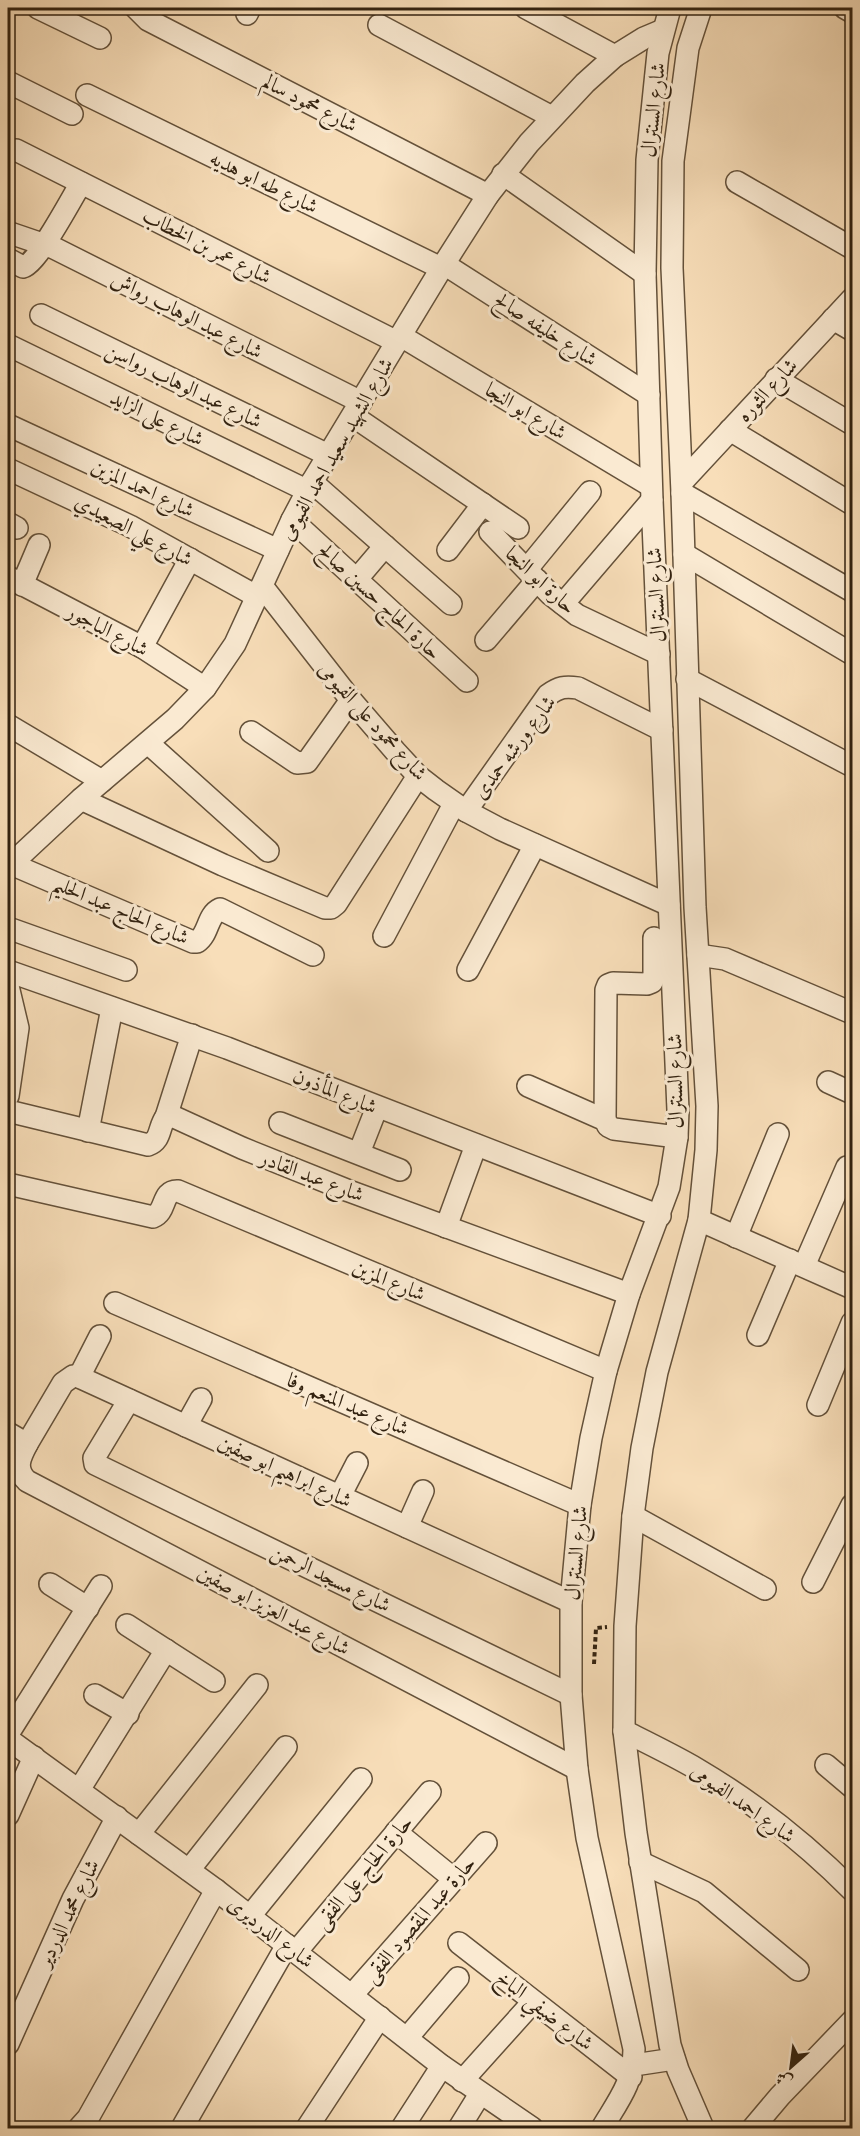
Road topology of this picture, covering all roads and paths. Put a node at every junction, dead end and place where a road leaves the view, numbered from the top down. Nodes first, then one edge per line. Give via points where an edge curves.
1 (38, 8) edge
2 (136, 8) edge
3 (526, 8) edge
4 (670, 8) edge
5 (701, 8) edge
6 (845, 8) edge
7 (852, 12) edge
8 (379, 25) dead end
9 (663, 30) junction
10 (100, 38) dead end
11 (615, 56) junction
12 (8, 82) edge
13 (87, 95) dead end
14 (72, 114) dead end
15 (552, 117) junction
16 (16, 150) dead end
17 (503, 174) junction
18 (736, 182) dead end
19 (81, 183) junction
20 (488, 195) junction
21 (8, 229) edge
22 (44, 244) junction
23 (852, 248) edge
24 (15, 263) edge
25 (442, 266) junction
26 (645, 274) junction
27 (852, 299) edge
28 (41, 315) dead end
29 (833, 319) junction
30 (852, 330) edge
31 (399, 339) junction
32 (8, 345) edge
33 (776, 379) junction
34 (649, 395) junction
35 (357, 409) junction
36 (852, 424) edge
37 (8, 425) edge
38 (730, 430) junction
39 (328, 455) junction
40 (8, 469) edge
41 (310, 486) junction
42 (682, 487) junction
43 (590, 492) dead end
44 (652, 493) junction
45 (483, 504) junction
46 (852, 504) edge
47 (292, 520) junction
48 (518, 528) dead end
49 (490, 532) dead end
50 (39, 545) dead end
51 (385, 546) junction
52 (278, 550) junction
53 (448, 550) dead end
54 (684, 554) junction
55 (190, 559) junction
56 (532, 574) junction
57 (356, 580) junction
58 (15, 581) edge
59 (852, 591) edge
60 (260, 592) junction
61 (451, 604) dead end
62 (563, 604) junction
63 (486, 640) dead end
64 (142, 647) junction
65 (659, 654) junction
66 (852, 654) edge
67 (687, 679) junction
68 (467, 681) dead end
69 (205, 688) junction
70 (351, 700) junction
71 (8, 725) edge
72 (662, 729) junction
73 (251, 732) dead end
74 (148, 743) junction
75 (852, 766) edge
76 (418, 776) junction
77 (102, 781) junction
78 (81, 799) junction
79 (460, 808) junction
80 (535, 845) junction
81 (268, 851) dead end
82 (9, 866) edge
83 (669, 905) junction
84 (8, 928) edge
85 (384, 936) dead end
86 (654, 938) dead end
87 (313, 955) dead end
88 (698, 955) junction
89 (468, 969) dead end
90 (126, 970) dead end
91 (8, 971) edge
92 (8, 986) edge
93 (112, 1008) junction
94 (852, 1013) edge
95 (13, 1026) edge
96 (192, 1035) junction
97 (828, 1082) dead end
98 (528, 1086) dead end
99 (852, 1093) edge
100 (8, 1096) edge
101 (377, 1107) junction
102 (8, 1111) edge
103 (166, 1117) junction
104 (604, 1120) junction
105 (280, 1123) dead end
106 (88, 1131) junction
107 (778, 1134) dead end
108 (677, 1137) junction
109 (476, 1145) junction
110 (359, 1153) junction
111 (847, 1167) dead end
112 (400, 1170) dead end
113 (8, 1184) edge
114 (669, 1187) junction
115 (703, 1194) junction
116 (660, 1216) junction
117 (699, 1220) junction
118 (446, 1227) junction
119 (736, 1237) junction
120 (797, 1263) junction
121 (852, 1288) edge
122 (629, 1294) junction
123 (115, 1303) dead end
124 (852, 1323) edge
125 (758, 1335) dead end
126 (100, 1336) dead end
127 (606, 1371) junction
128 (79, 1377) junction
129 (201, 1399) dead end
130 (129, 1400) junction
131 (818, 1405) dead end
132 (186, 1426) junction
133 (8, 1433) edge
134 (27, 1444) junction
135 (357, 1463) dead end
136 (423, 1491) dead end
137 (340, 1496) junction
138 (580, 1505) junction
139 (852, 1505) edge
140 (633, 1516) junction
141 (407, 1527) junction
142 (813, 1582) dead end
143 (50, 1584) dead end
144 (101, 1586) dead end
145 (765, 1589) dead end
146 (571, 1602) junction
147 (88, 1608) junction
148 (127, 1625) dead end
149 (625, 1626) junction
150 (166, 1650) junction
151 (571, 1666) junction
152 (214, 1681) dead end
153 (257, 1685) dead end
154 (95, 1695) dead end
155 (572, 1695) junction
156 (128, 1714) junction
157 (624, 1731) junction
158 (8, 1736) edge
159 (285, 1747) dead end
160 (34, 1757) junction
161 (826, 1765) dead end
162 (577, 1768) junction
163 (361, 1779) dead end
164 (852, 1787) edge
165 (80, 1790) junction
166 (12, 1791) edge
167 (430, 1792) dead end
168 (8, 1815) edge
169 (117, 1817) junction
170 (396, 1832) junction
171 (139, 1833) junction
172 (486, 1843) dead end
173 (640, 1862) junction
174 (189, 1870) junction
175 (454, 1879) junction
176 (216, 1890) junction
177 (852, 1890) edge
178 (250, 1916) junction
179 (459, 1943) dead end
180 (292, 1948) junction
181 (798, 1971) dead end
182 (458, 1978) dead end
183 (352, 1995) junction
184 (533, 2002) junction
185 (380, 2017) junction
186 (852, 2021) edge
187 (407, 2038) junction
188 (8, 2044) edge
189 (674, 2059) junction
190 (442, 2066) junction
191 (633, 2071) junction
192 (462, 2080) junction
193 (480, 2094) junction
194 (80, 2128) edge
195 (182, 2128) edge
196 (307, 2128) edge
197 (402, 2128) edge
198 (459, 2128) edge
199 (532, 2128) edge
200 (602, 2128) edge
201 (703, 2128) edge
202 (753, 2128) edge

1 - 10 street
2 - 20 street, شارع محمود سالم via 148,20
3 - 11 street
4 - 9 street, شارع السنترال
5 - 42 street, شارع السنترال via 688,48 673,161 672,268
6 - 7 street
8 - 15 street
9 - 11 street, شارع الشهيد سعيد احمد الفيومى
9 - 26 street, شارع السنترال via 647,160
11 - 15 street, شارع الشهيد سعيد احمد الفيومى
12 - 14 street
13 - 25 street, شارع طه ابو هديه
15 - 17 street, شارع الشهيد سعيد احمد الفيومى
16 - 19 street, شارع عمر بن الخطاب
17 - 20 street, شارع الشهيد سعيد احمد الفيومى
17 - 26 street
18 - 23 street
19 - 22 street
19 - 31 street, شارع عمر بن الخطاب
20 - 25 street, شارع الشهيد سعيد احمد الفيومى
21 - 22 street, شارع عبد الوهاب رواش
22 - 24 street via 29,265
22 - 35 street, شارع عبد الوهاب رواش
25 - 31 street, شارع الشهيد سعيد احمد الفيومى
25 - 34 street, شارع خليفه صالح
26 - 34 street, شارع السنترال
27 - 29 street, شارع الثوره
28 - 39 street, شارع عبد الوهاب رواسن
29 - 30 street
29 - 33 street, شارع الثوره
31 - 35 street, شارع الشهيد سعيد احمد الفيومى
31 - 44 street, شارع ابو النجا
32 - 41 street, شارع على الزايد
33 - 36 street
33 - 38 street, شارع الثوره
34 - 44 street, شارع السنترال
35 - 39 street, شارع الشهيد سعيد احمد الفيومى
35 - 45 street, شارع عبد الوهاب رواش
37 - 52 street, شارع احمد المزين
38 - 42 street, شارع الثوره
38 - 46 street
39 - 41 street, شارع الشهيد سعيد احمد الفيومى
40 - 55 street, شارع علي الصعيدي
41 - 47 street, شارع الشهيد سعيد احمد الفيومى
41 - 51 street, شارع على الزايد
42 - 54 street, شارع السنترال
42 - 59 street
43 - 56 street
44 - 62 street
44 - 65 street, شارع السنترال
45 - 48 street, شارع عبد الوهاب رواش
45 - 53 street
47 - 52 street, شارع الشهيد سعيد احمد الفيومى
47 - 57 street, حارة الحاج حسين صالح
49 - 56 street, حارة ابو النجا
50 - 58 street
51 - 57 street
51 - 61 street, شارع على الزايد
52 - 60 street, شارع الشهيد سعيد احمد الفيومى
54 - 66 street
54 - 67 street, شارع السنترال
55 - 60 street, شارع علي الصعيدي
55 - 64 street
56 - 62 street, حارة ابو النجا
56 - 63 street
57 - 68 street, حارة الحاج حسين صالح
58 - 64 street, شارع الباجور
60 - 69 street, شارع الشهيد سعيد احمد الفيومى via 235,644
60 - 70 street, شارع محمود على الفيومى
62 - 65 street, حارة ابو النجا via 577,615
64 - 69 street, شارع الباجور
65 - 72 street, شارع السنترال
67 - 75 street
67 - 88 street, شارع السنترال
69 - 74 street, شارع الشهيد سعيد احمد الفيومى
70 - 73 street via 307,762 297,763
70 - 76 street, شارع محمود على الفيومى
71 - 77 street
72 - 79 street, شارع ورشه حمدى via 578,688 557,688
72 - 83 street, شارع السنترال
74 - 77 street, شارع الشهيد سعيد احمد الفيومى
74 - 81 street
76 - 78 street via 331,908 223,865
76 - 79 street, شارع محمود على الفيومى
77 - 78 street, شارع الشهيد سعيد احمد الفيومى
78 - 82 street, شارع الشهيد سعيد احمد الفيومى
79 - 80 street, شارع محمود على الفيومى
79 - 85 street
80 - 83 street, شارع محمود على الفيومى
80 - 89 street
82 - 87 street, شارع الحاج عبد الحليم via 193,942 203,938 220,909
83 - 108 street, شارع السنترال
84 - 90 street
86 - 104 street via 652,982 614,983 607,987
88 - 94 street via 724,959
88 - 115 street, شارع السنترال via 707,1106
91 - 93 street, شارع المأذون
92 - 95 street
93 - 96 street, شارع المأذون
93 - 106 street
95 - 100 street
96 - 101 street, شارع المأذون
96 - 103 street
97 - 99 street
98 - 104 street
101 - 109 street, شارع المأذون
101 - 110 street
102 - 106 street
103 - 106 street via 159,1138 148,1145
103 - 118 street, شارع عبد القادر
104 - 108 street via 614,1129
105 - 110 street
107 - 119 street
108 - 114 street, شارع السنترال
109 - 116 street, شارع المأذون
109 - 118 street
110 - 112 street
111 - 120 street
113 - 127 street, شارع المزين via 153,1217 161,1212 168,1194 178,1191
114 - 115 street
114 - 116 street, شارع السنترال
115 - 117 street, شارع السنترال
116 - 122 street, شارع السنترال
117 - 119 street
117 - 140 street, شارع السنترال via 657,1372
118 - 122 street, شارع عبد القادر
119 - 120 street
120 - 121 street
120 - 125 street
122 - 127 street, شارع السنترال
123 - 138 street, شارع عبد المنعم وفا
124 - 131 street
126 - 128 street
127 - 138 street, شارع السنترال
128 - 130 street, شارع ابراهيم ابو صفين
128 - 134 street via 73,1376 63,1383
129 - 132 street
130 - 132 street, شارع ابراهيم ابو صفين
130 - 155 street, شارع مسجد الرحمن via 94,1458 95,1464
132 - 137 street, شارع ابراهيم ابو صفين
133 - 134 street
134 - 162 street, شارع عبد العزيز ابو صفين via 18,1468 27,1481
135 - 137 street
136 - 141 street
137 - 141 street, شارع ابراهيم ابو صفين
138 - 146 street, شارع السنترال
139 - 142 street
140 - 145 street
140 - 149 street, شارع السنترال
141 - 146 street, شارع ابراهيم ابو صفين
143 - 147 street
144 - 147 street
146 - 151 street, شارع السنترال
147 - 158 street
148 - 150 street
149 - 151 path via 596,1628 594,1666
149 - 157 street, شارع السنترال
150 - 152 street
150 - 156 street
151 - 155 street, شارع السنترال
153 - 171 street
154 - 156 street
155 - 162 street, شارع السنترال
156 - 165 street
157 - 173 street, شارع السنترال
157 - 177 street, شارع احمد الفيومى via 697,1769 766,1815
158 - 160 street, شارع الدرديرى
159 - 174 street
160 - 165 street, شارع الدرديرى
160 - 166 street
161 - 164 street
162 - 191 street, شارع السنترال via 587,1838 634,2049
163 - 178 street
165 - 169 street, شارع الدرديرى
166 - 168 street
167 - 170 street, حارة الحاج على الفقى
169 - 171 street, شارع الدرديرى
169 - 188 street, شارع محمد الدردير via 73,1899
170 - 175 street
170 - 180 street, حارة الحاج على الفقى
171 - 174 street, شارع الدرديرى
172 - 175 street, حارة عبد المقصود الفقى
173 - 181 street via 704,1892
173 - 189 street, شارع السنترال
174 - 176 street, شارع الدرديرى
175 - 183 street, حارة عبد المقصود الفقى
176 - 178 street, شارع الدرديرى
176 - 194 street
178 - 180 street, شارع الدرديرى
179 - 184 street, شارع ضيفي الباخ
180 - 183 street, شارع الدرديرى
180 - 195 street, حارة الحاج على الفقى
182 - 187 street
183 - 185 street, شارع الدرديرى
184 - 191 street, شارع ضيفي الباخ
184 - 192 street
185 - 187 street, شارع الدرديرى
185 - 196 street
186 - 202 street
187 - 190 street, شارع الدرديرى
189 - 191 street
189 - 201 street, شارع السنترال
190 - 192 street, شارع الدرديرى
190 - 197 street
191 - 200 street
192 - 193 street, شارع الدرديرى
193 - 198 street
193 - 199 street, شارع الدرديرى

